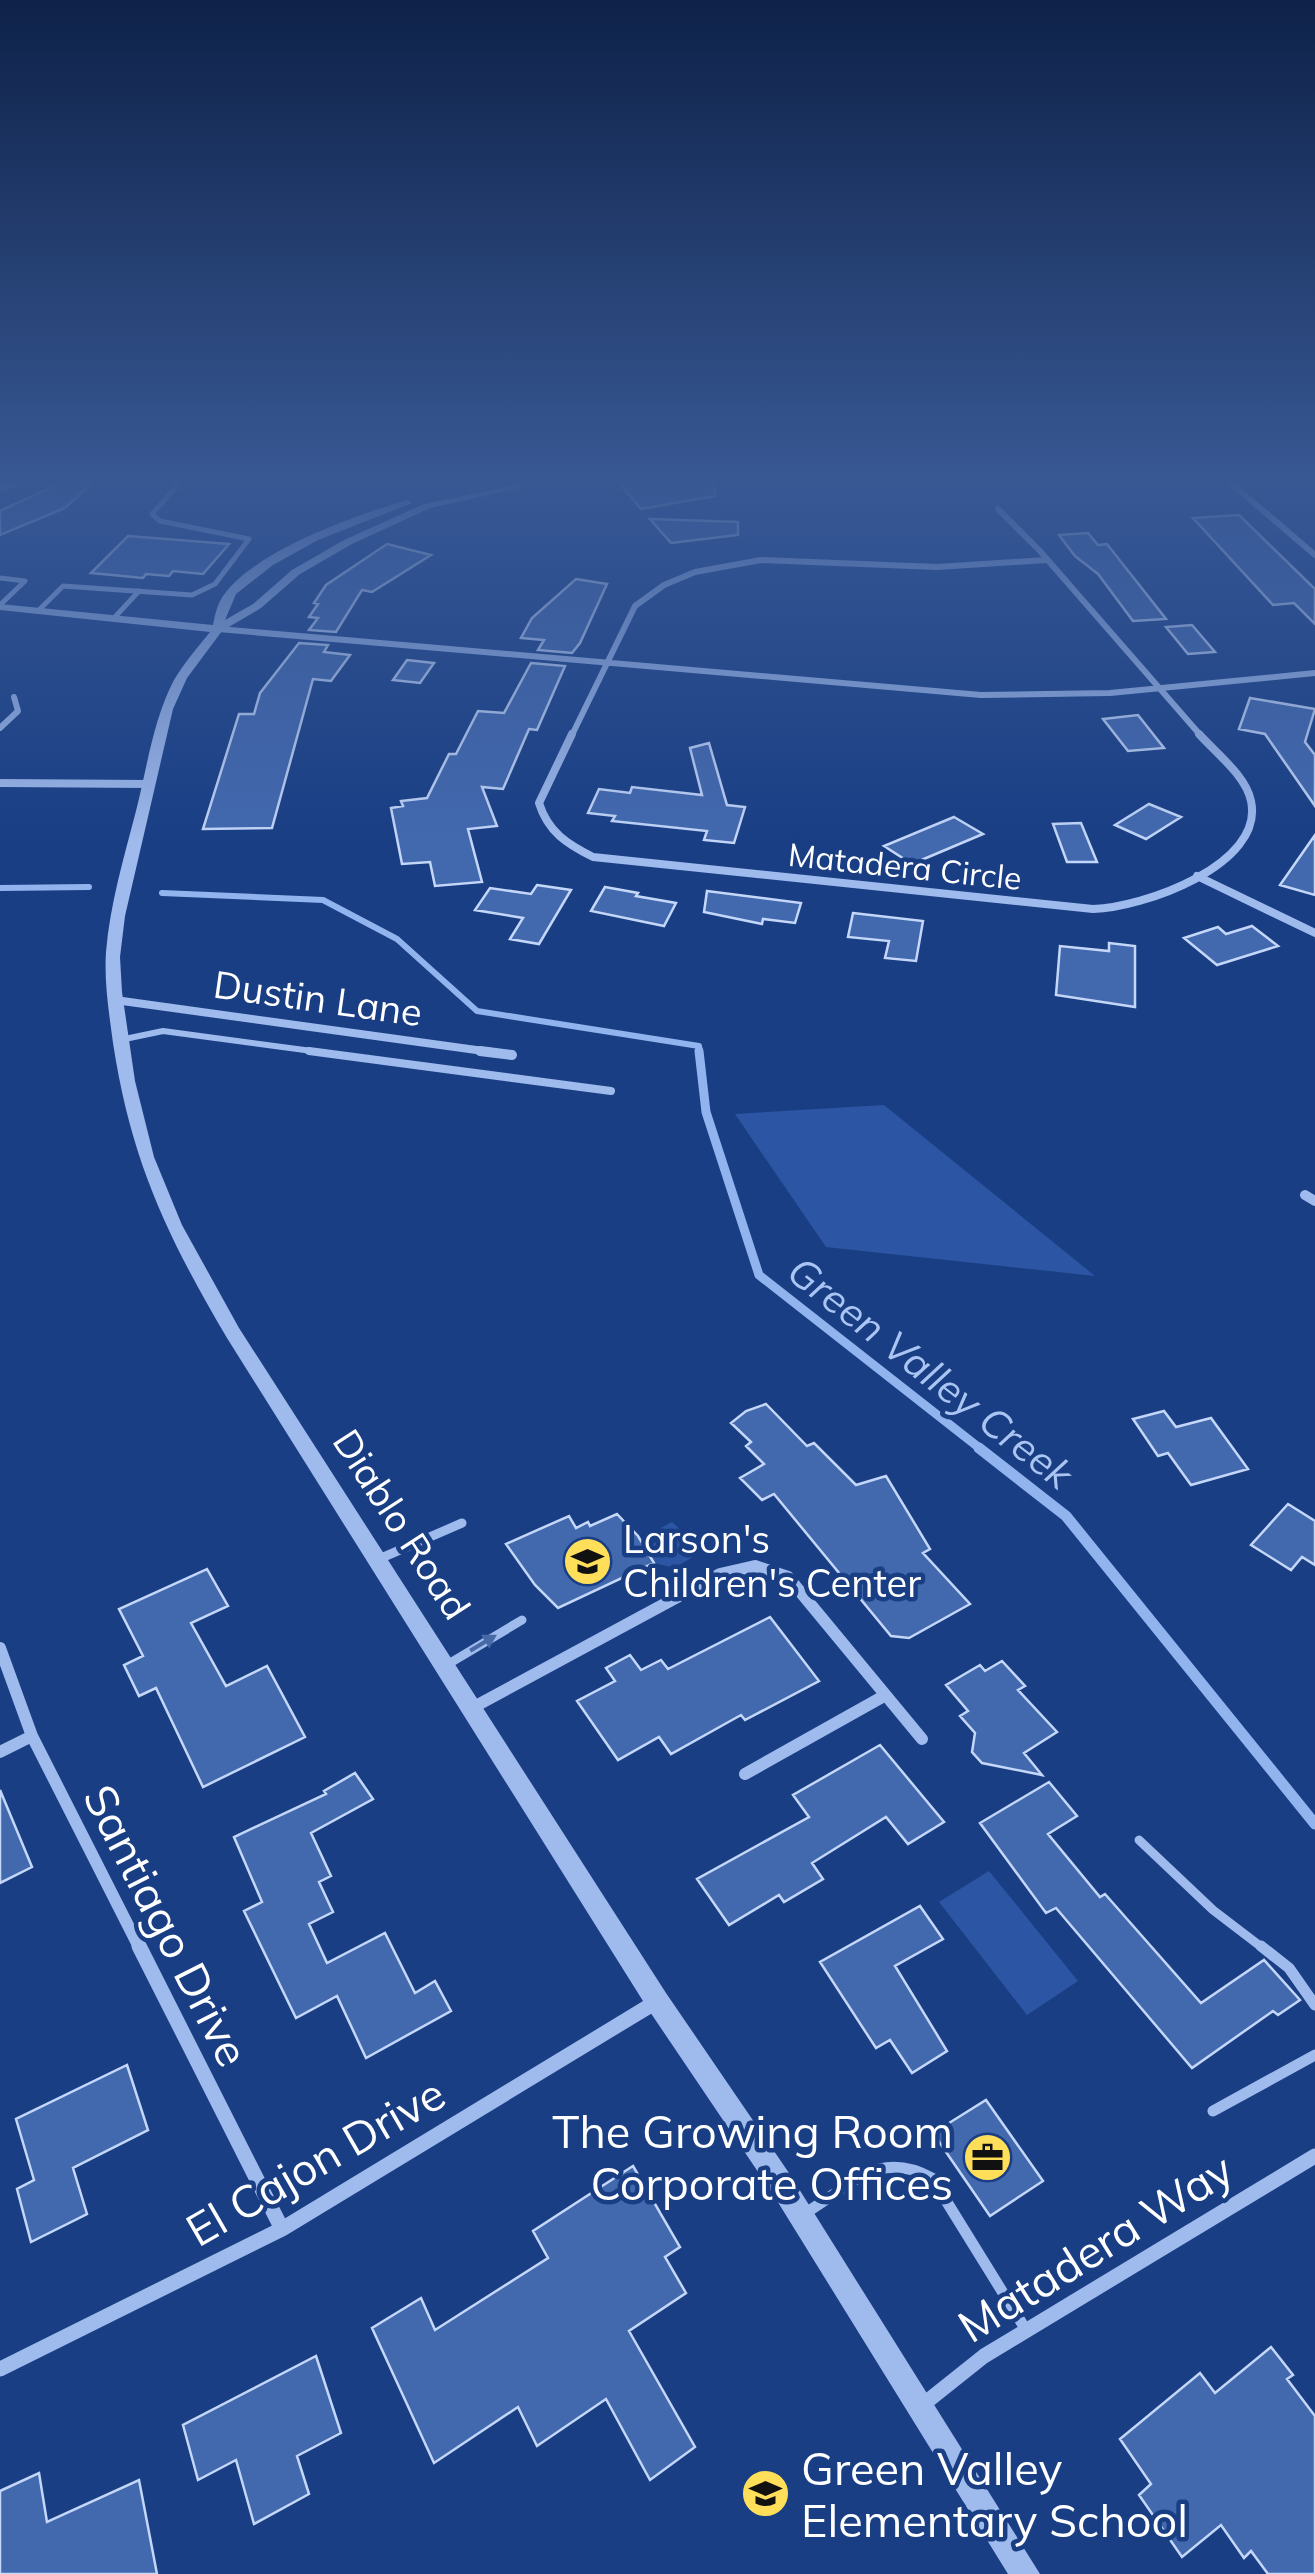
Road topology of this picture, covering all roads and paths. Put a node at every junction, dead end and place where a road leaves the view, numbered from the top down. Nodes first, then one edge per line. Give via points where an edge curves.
1 (45, 604) edge
2 (127, 604) edge
3 (224, 604) edge
4 (259, 604) edge
5 (636, 604) edge
6 (1084, 604) edge
7 (0, 606) edge
8 (39, 610) junction
9 (115, 617) junction
10 (218, 628) junction
11 (609, 663) junction
12 (1315, 673) edge
13 (1158, 689) junction
14 (14, 697) dead end
15 (0, 728) edge
16 (0, 783) edge
17 (150, 784) junction
18 (1198, 876) junction
19 (1315, 933) edge
20 (115, 1000) junction
21 (120, 1040) junction
22 (512, 1055) dead end
23 (612, 1091) dead end
24 (462, 1522) dead end
25 (377, 1559) junction
26 (522, 1620) dead end
27 (0, 1648) edge
28 (445, 1666) junction
29 (884, 1696) junction
30 (472, 1708) junction
31 (32, 1736) junction
32 (922, 1739) dead end
33 (0, 1752) edge
34 (745, 1774) dead end
35 (1139, 1840) dead end
36 (657, 2001) junction
37 (1315, 2005) edge
38 (1315, 2055) edge
39 (1213, 2111) dead end
40 (1315, 2156) edge
41 (800, 2216) junction
42 (282, 2230) junction
43 (1026, 2330) junction
44 (0, 2369) edge
45 (919, 2407) junction
46 (1025, 2574) edge

1 - 8 lane
2 - 9 lane
3 - 10 street, Diablo Road
4 - 10 street
5 - 11 street, Matadera Circle
6 - 13 street, Matadera Circle
7 - 8 street
8 - 9 street
9 - 10 street
10 - 11 street
10 - 17 street, Diablo Road via 181,678
11 - 13 street via 964,694
11 - 18 street, Matadera Circle via 539,803 544,826 593,857 1070,908 1132,906
12 - 13 street
13 - 18 street, Matadera Circle via 1247,786 1252,804 1244,841
14 - 15 street via 18,710
16 - 17 street
17 - 20 street, Diablo Road via 114,948
18 - 19 street
20 - 21 street, Diablo Road
20 - 22 street, Dustin Lane
21 - 23 lane via 163,1031
21 - 25 street, Diablo Road via 147,1169 177,1238
24 - 25 lane
25 - 28 street, Diablo Road
28 -> 26 lane
27 - 31 street, Santiago Drive
28 - 30 street, Diablo Road
29 - 30 street via 788,1578 758,1565 720,1574
29 - 32 street
29 - 34 street
30 - 36 street, Diablo Road
31 - 33 street
31 - 42 street, Santiago Drive
35 - 37 lane via 1288,1968
36 - 41 street, Diablo Road
36 - 42 street, El Cajon Drive
38 - 39 lane
40 - 43 street, Matadera Way
41 - 43 lane via 883,2165 908,2165 932,2178
41 - 45 street, Diablo Road
42 - 44 street, El Cajon Drive
43 - 45 street, Matadera Way
45 - 46 street, Diablo Road

